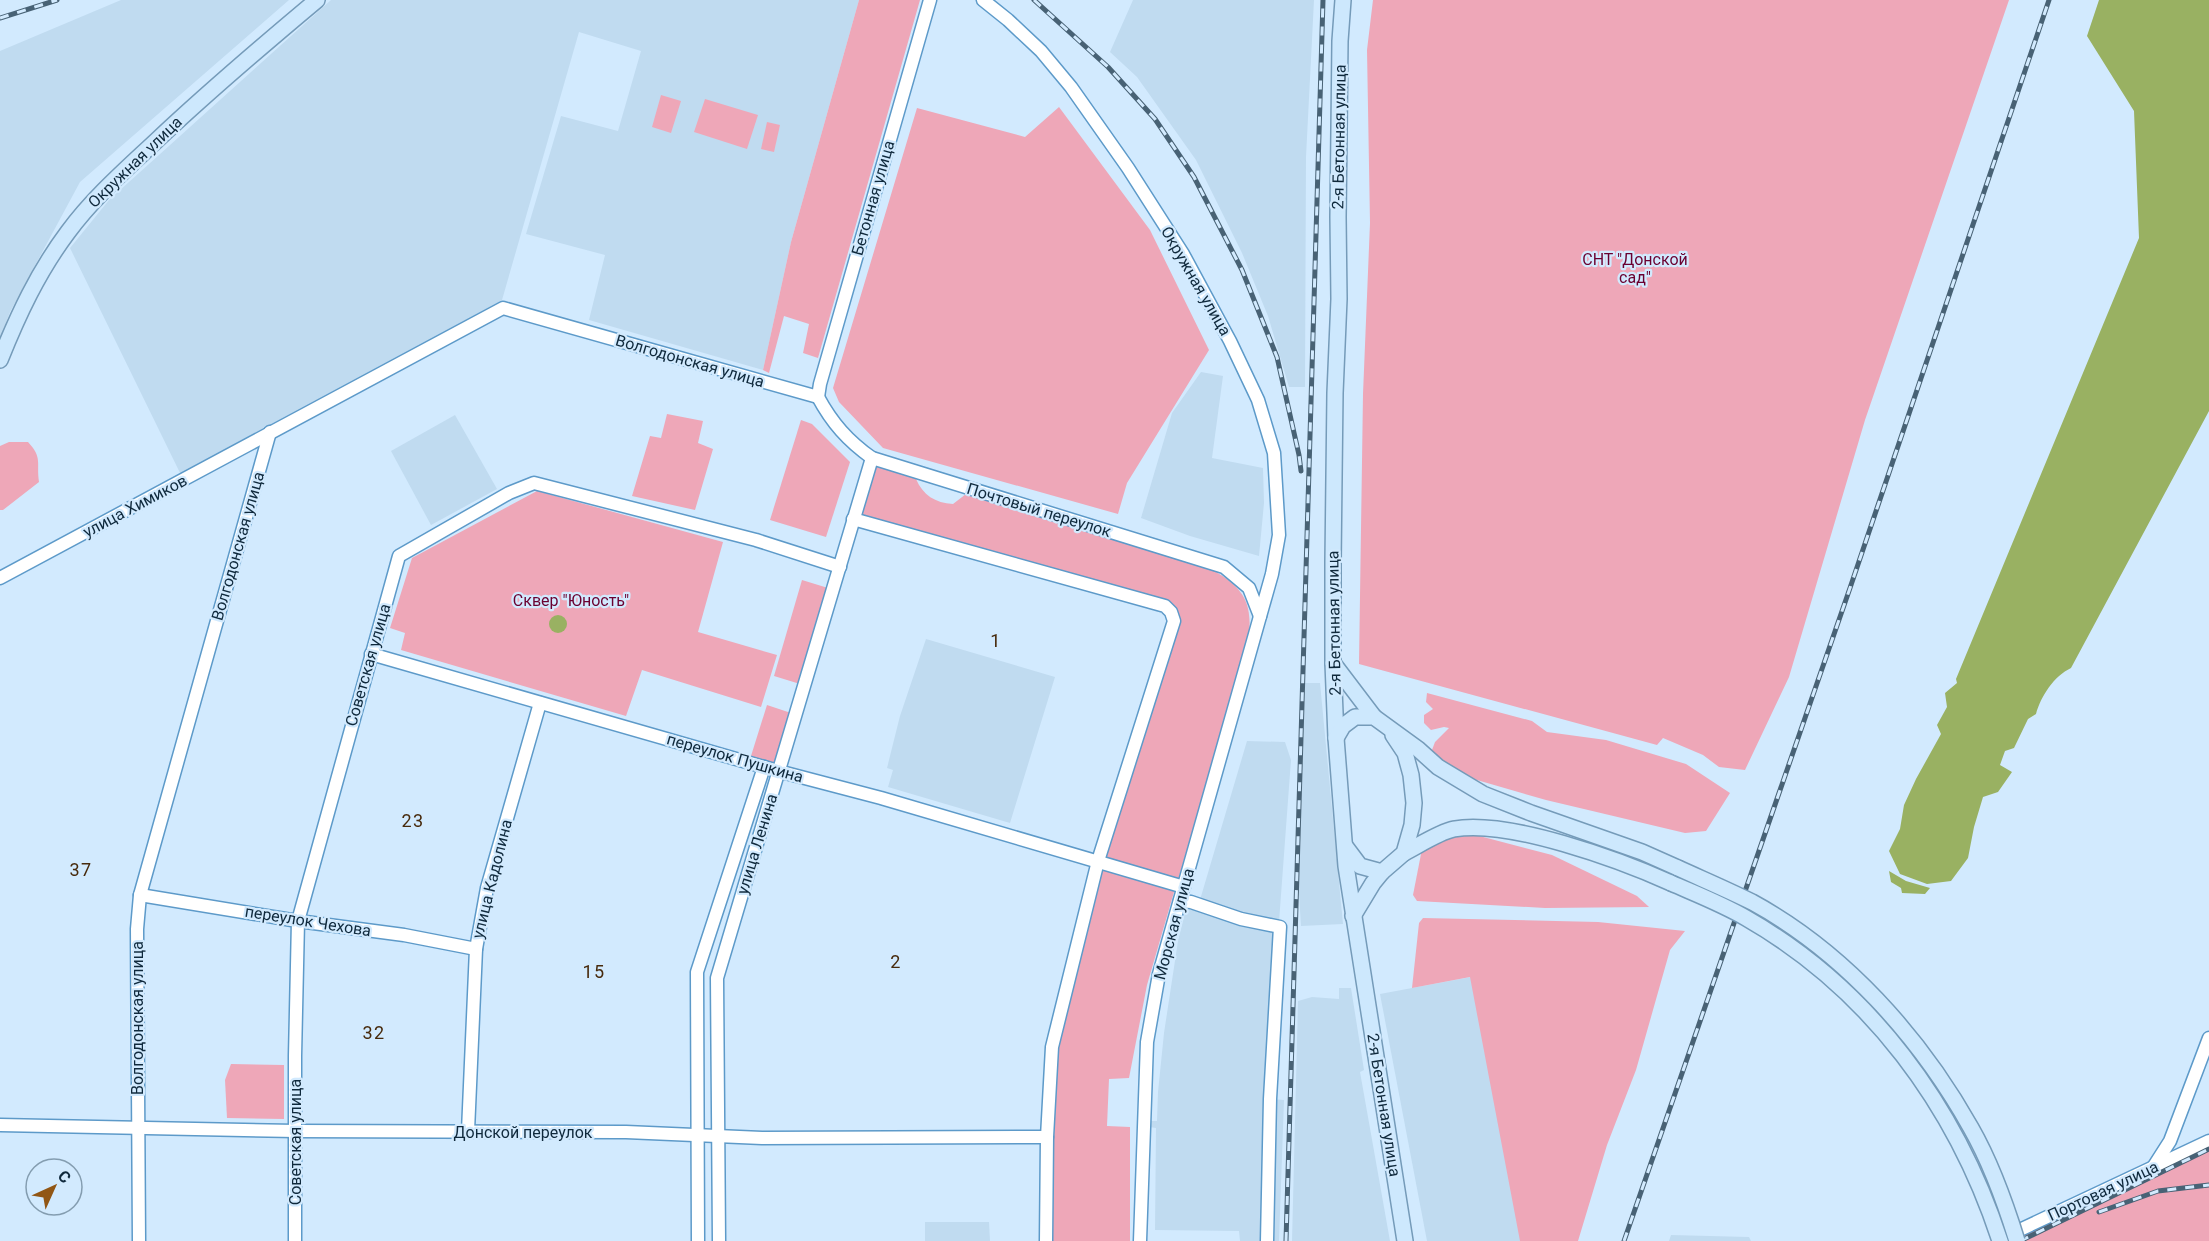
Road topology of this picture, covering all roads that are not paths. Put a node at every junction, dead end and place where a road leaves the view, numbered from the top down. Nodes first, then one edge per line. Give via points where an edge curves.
1 (317, 0) edge
2 (930, 0) edge
3 (983, 0) edge
4 (1343, 0) edge
5 (0, 360) edge
6 (818, 398) junction
7 (270, 432) junction
8 (872, 458) junction
9 (853, 519) junction
10 (840, 567) junction
11 (0, 578) edge
12 (1260, 616) junction
13 (371, 654) junction
14 (1333, 663) junction
15 (540, 703) junction
16 (1374, 717) junction
17 (1388, 727) junction
18 (1336, 738) junction
19 (764, 767) junction
20 (778, 771) junction
21 (1345, 846) junction
22 (1404, 853) junction
23 (1098, 861) junction
24 (1382, 872) junction
25 (1184, 887) junction
26 (140, 895) junction
27 (1180, 901) junction
28 (1353, 916) junction
29 (298, 921) junction
30 (476, 949) junction
31 (2209, 1038) edge
32 (0, 1125) edge
33 (137, 1128) junction
34 (296, 1131) junction
35 (468, 1131) junction
36 (698, 1135) junction
37 (718, 1136) junction
38 (1047, 1137) junction
39 (2209, 1141) edge
40 (2152, 1168) junction
41 (139, 1241) edge
42 (295, 1241) edge
43 (698, 1241) edge
44 (719, 1241) edge
45 (1046, 1241) edge
46 (1140, 1241) edge
47 (1267, 1241) edge
48 (1405, 1241) edge
49 (1998, 1241) edge
50 (2017, 1241) edge

1 - 5 main road, Окружная улица via 174,124 90,204 38,276
2 - 6 street, Бетонная улица
3 - 12 street, Окружная улица via 1041,51 1128,168 1183,254 1258,400 1274,453 1279,535
4 - 14 main road, 2-я Бетонная улица
6 - 7 street, Волгодонская улица via 503,308
6 - 8 street, Почтовый переулок via 841,432
7 - 11 street, улица Химиков
7 - 26 street, Волгодонская улица
8 - 9 street, улица Ленина
8 - 12 street, Почтовый переулок via 1224,567 1249,588
9 - 10 street, улица Ленина
9 - 23 street via 1165,606 1171,612 1174,621
10 - 13 street, Советская улица via 756,540 534,483 509,493 399,556
10 - 20 street, улица Ленина
12 - 25 street, Морская улица
13 - 15 street, переулок Пушкина
13 - 29 street, Советская улица
14 - 16 main road
14 - 18 main road, 2-я Бетонная улица
15 - 19 street, переулок Пушкина
15 - 30 street, улица Кадолина via 487,888
16 - 17 main road
16 - 18 main road via 1355,717
17 - 22 main road via 1405,753 1413,788 1412,825
17 - 50 main road, bridge via 1447,773 1483,794 1678,868 1752,903 1830,956 1866,989 1924,1055 1972,1129
18 - 21 main road, 2-я Бетонная улица
19 - 20 street, переулок Пушкина
19 - 36 street, улица Ленина via 696,972
20 - 23 street, переулок Пушкина
20 - 37 street, улица Ленина via 717,978
21 - 24 main road via 1360,866
21 - 28 main road, 2-я Бетонная улица
22 - 24 main road
22 - 49 main road, bridge via 1452,830 1481,827 1532,836 1636,867 1765,930 1820,969 1855,1001 1911,1064 1958,1137 1984,1195
23 - 25 street, переулок Пушкина
23 - 38 street via 1052,1047
24 - 28 main road
25 - 27 street, Морская улица
26 - 29 street, переулок Чехова
26 - 33 street, Волгодонская улица
27 - 46 street, Морская улица via 1159,974 1147,1042
27 - 47 street via 1280,927
28 - 48 main road, 2-я Бетонная улица
29 - 30 street, переулок Чехова
29 - 34 street, Советская улица
30 - 35 street, улица Кадолина
31 - 40 street via 2170,1141
32 - 33 street, Донской переулок
33 - 34 street, Донской переулок
33 - 41 street, Волгодонская улица
34 - 35 street, Донской переулок
34 - 42 street, Советская улица
35 - 36 street, Донской переулок
36 - 37 street, Донской переулок
36 - 43 street, улица Ленина
37 - 38 street, Донской переулок
37 - 44 street, улица Ленина
38 - 45 street
39 - 40 street, Портовая улица
40 - 49 street, Портовая улица

